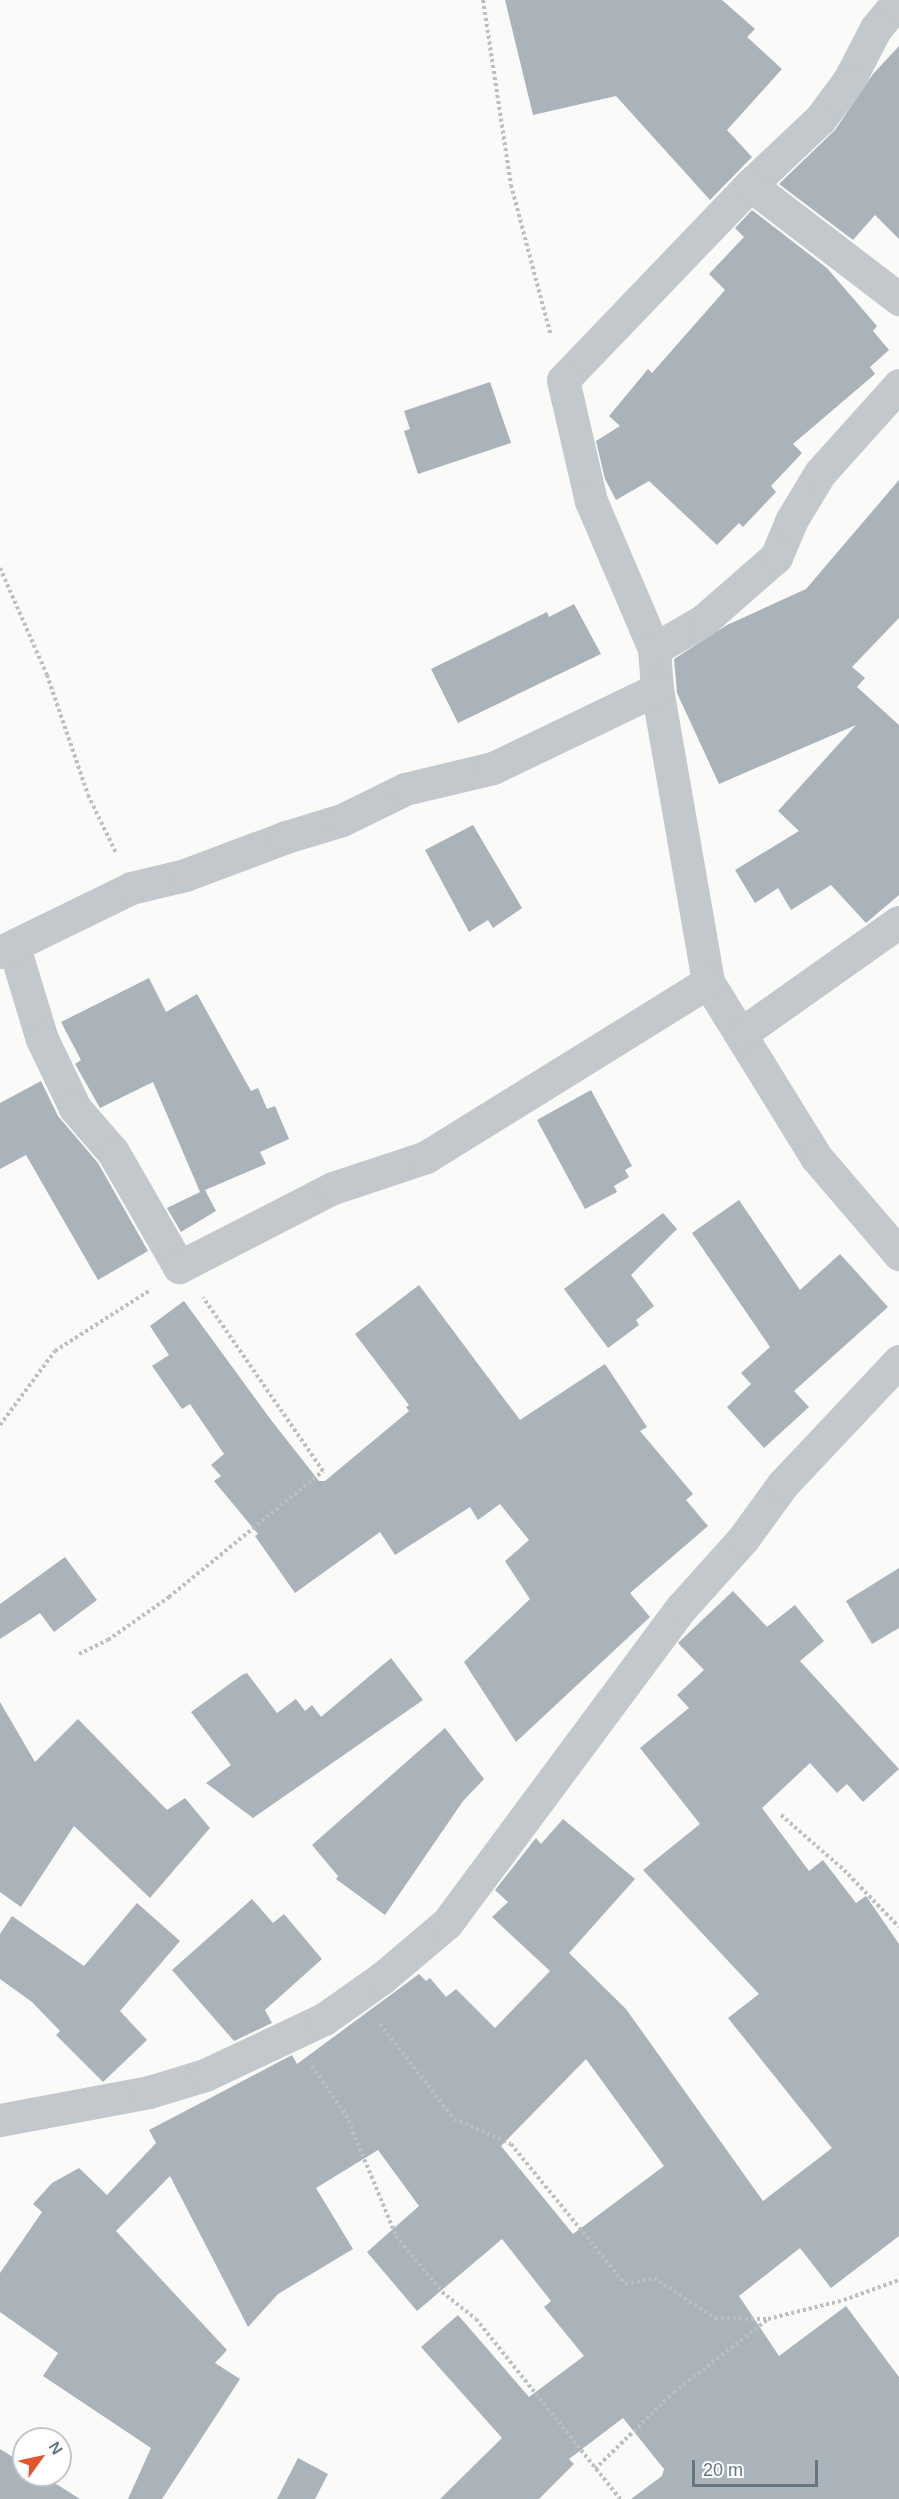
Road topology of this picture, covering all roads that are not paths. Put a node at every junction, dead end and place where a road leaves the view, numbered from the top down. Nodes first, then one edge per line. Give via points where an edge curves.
1 (899, 0) edge
2 (750, 185) junction
3 (899, 299) edge
4 (899, 385) edge
5 (654, 649) junction
6 (657, 689) junction
7 (899, 922) edge
8 (7, 949) edge
9 (708, 982) junction
10 (742, 1033) junction
11 (899, 1254) edge
12 (899, 1361) edge
13 (0, 2120) edge

1 - 2 street via 876,28 849,80 820,119
2 - 3 street
2 - 5 street via 563,380 591,501
4 - 5 street via 820,473 790,521 776,557 704,620
5 - 6 street
6 - 8 street via 494,768 405,789 342,820 185,875 131,888
6 - 9 street
7 - 10 street
8 - 9 street via 42,1039 75,1108 113,1152 179,1267 333,1188 426,1157
9 - 10 street
10 - 11 street via 816,1157
12 - 13 street via 783,1484 743,1539 682,1607 447,1923 357,1996 292,2035 205,2075 148,2092

